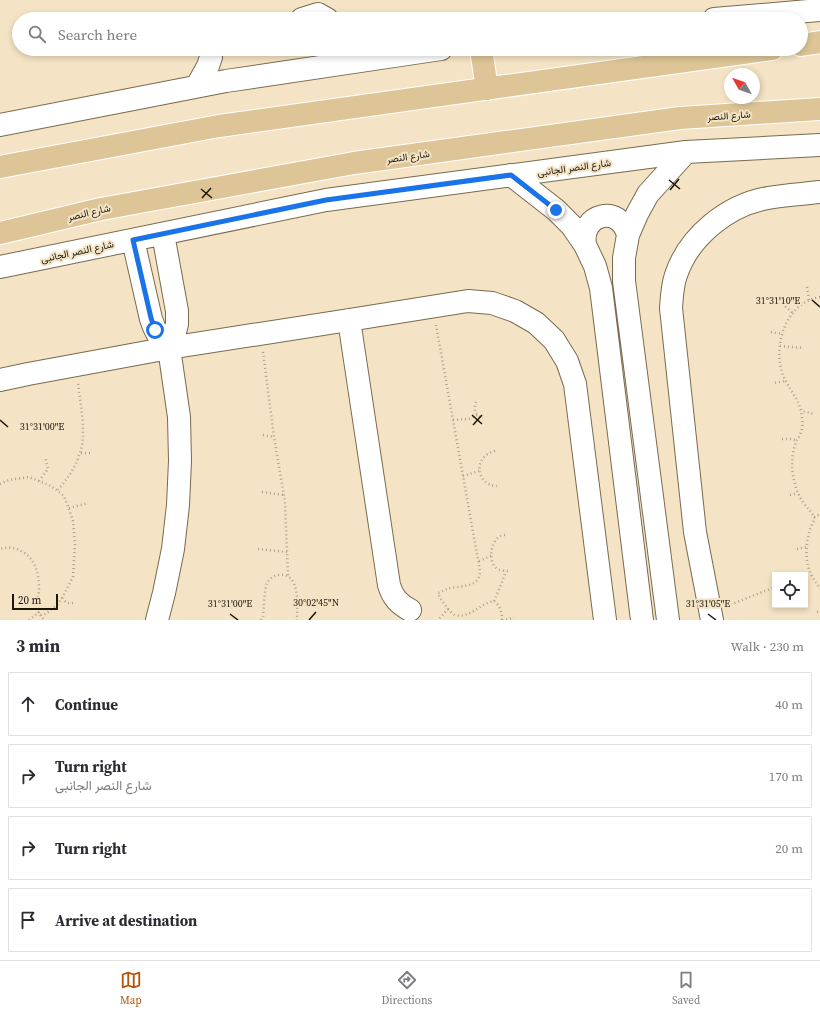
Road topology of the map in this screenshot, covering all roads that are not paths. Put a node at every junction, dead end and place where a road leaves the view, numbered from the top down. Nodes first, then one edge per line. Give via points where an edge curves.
1 (820, 10) edge
2 (796, 12) edge
3 (820, 42) edge
4 (808, 44) edge
5 (210, 56) edge
6 (351, 56) edge
7 (482, 56) edge
8 (722, 56) edge
9 (197, 86) junction
10 (487, 89) junction
11 (820, 109) edge
12 (0, 126) edge
13 (820, 144) edge
14 (686, 152) junction
15 (0, 167) edge
16 (511, 175) junction
17 (820, 192) edge
18 (0, 233) edge
19 (163, 234) junction
20 (628, 235) junction
21 (133, 240) junction
22 (585, 245) junction
23 (0, 267) edge
24 (348, 320) junction
25 (169, 348) junction
26 (0, 380) edge
27 (410, 610) dead end
28 (711, 616) edge
29 (157, 620) edge
30 (605, 620) edge
31 (642, 620) edge
32 (668, 620) edge

1 - 2 street
3 - 4 main road
5 - 9 street via 208,66
6 - 9 street
7 - 10 main road
8 - 10 main road
9 - 12 street
10 - 15 main road via 219,126
11 - 18 main road, شارع النصر via 680,118 354,163 100,209
13 - 14 street, شارع النصر الجانبى
14 - 16 street, شارع النصر الجانبى
14 - 20 street via 648,194
16 - 19 street, شارع النصر الجانبى via 326,200
16 - 22 street via 556,210 572,226
17 - 28 street via 752,202 720,218 690,248 676,275 671,308 695,532
19 - 21 street, شارع النصر الجانبى
19 - 25 street via 177,311 177,324
20 - 22 street via 622,222 616,218 602,216 594,219 585,230
20 - 32 street via 624,281
21 - 23 street, شارع النصر الجانبى
21 - 25 street via 151,318 155,330
22 - 31 street via 595,266 601,288
24 - 25 street
24 - 27 street via 389,585 396,600
24 - 30 street via 468,301 492,303 515,311 536,324 554,340 567,361 575,384
25 - 26 street
25 - 29 street via 179,417 179,498 173,549

